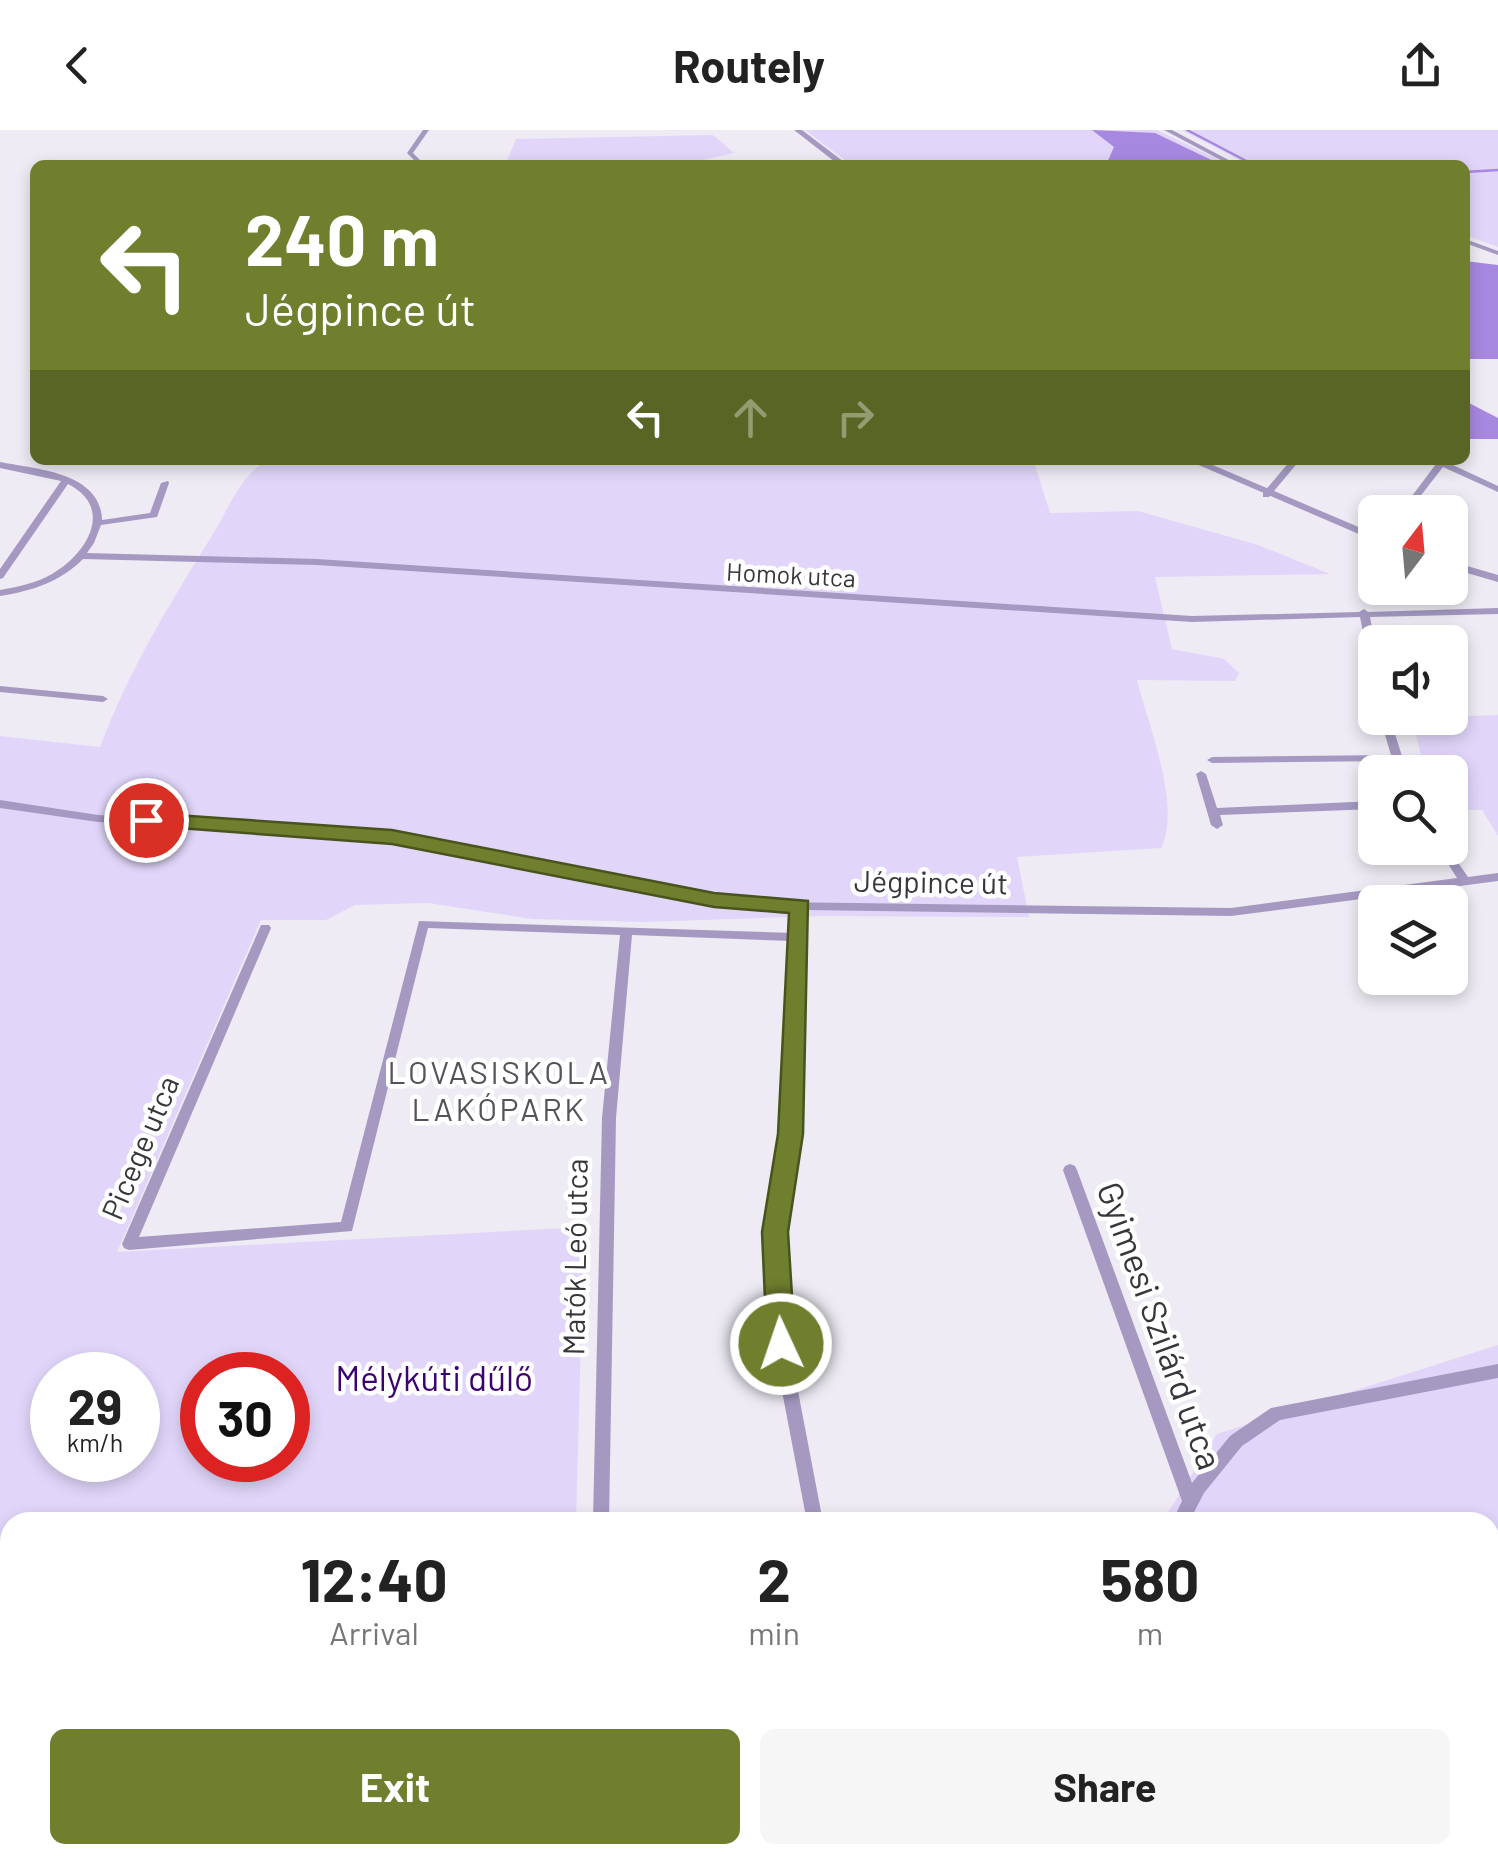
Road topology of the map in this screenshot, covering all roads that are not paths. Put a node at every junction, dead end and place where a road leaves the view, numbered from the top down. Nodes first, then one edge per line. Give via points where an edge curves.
1 (426, 130) edge
2 (798, 130) edge
3 (1167, 130) edge
4 (417, 160) edge
5 (837, 160) edge
6 (1225, 160) edge
7 (1470, 243) edge
8 (1498, 253) edge
9 (0, 465) edge
10 (1203, 465) edge
11 (1292, 465) edge
12 (1436, 465) edge
13 (1445, 465) edge
14 (66, 481) junction
15 (165, 483) dead end
16 (1498, 489) edge
17 (1266, 495) junction
18 (1416, 495) edge
19 (98, 522) junction
20 (1358, 531) edge
21 (82, 556) junction
22 (1468, 570) edge
23 (0, 576) edge
24 (1498, 579) edge
25 (0, 593) edge
26 (1498, 611) edge
27 (1364, 612) junction
28 (1367, 625) edge
29 (0, 689) edge
30 (104, 700) dead end
31 (1358, 758) edge
32 (1212, 760) dead end
33 (1201, 774) dead end
34 (5, 805) edge
35 (1358, 806) edge
36 (1213, 812) junction
37 (1217, 826) dead end
38 (1454, 865) edge
39 (1462, 877) junction
40 (1498, 877) edge
41 (800, 906) junction
42 (265, 928) dead end
43 (626, 933) junction
44 (796, 937) junction
45 (1070, 1170) dead end
46 (1498, 1371) edge
47 (1191, 1502) junction
48 (600, 1512) edge
49 (814, 1512) edge
50 (1186, 1512) edge

1 - 4 street via 410,153
2 - 5 street
3 - 6 street
7 - 8 street
9 - 14 street
10 - 17 street
11 - 17 street
12 - 18 street
13 - 16 street
14 - 19 street via 93,500
14 - 23 street
15 - 19 street via 154,515
17 - 20 street
19 - 21 street
21 - 25 street via 44,582
21 - 27 street, Homok utca via 317,562 1192,619
22 - 24 street
26 - 27 street, Homok utca
27 - 28 street
29 - 30 street
31 - 32 street
33 - 36 street
34 - 41 street, Jégpince út via 73,816 392,837 714,900
35 - 36 street
36 - 37 street
38 - 39 street
39 - 40 street, Jégpince út
39 - 41 street, Jégpince út via 1231,912
41 - 44 street
42 - 43 street, Picege utca via 129,1244 347,1227 424,924
43 - 44 street
43 - 48 street, Matók Leó utca via 609,1118
44 - 49 street via 790,1134 775,1232 781,1344
45 - 47 street, Gyimesi Szilárd utca
46 - 47 street via 1277,1413 1236,1442
47 - 50 street

